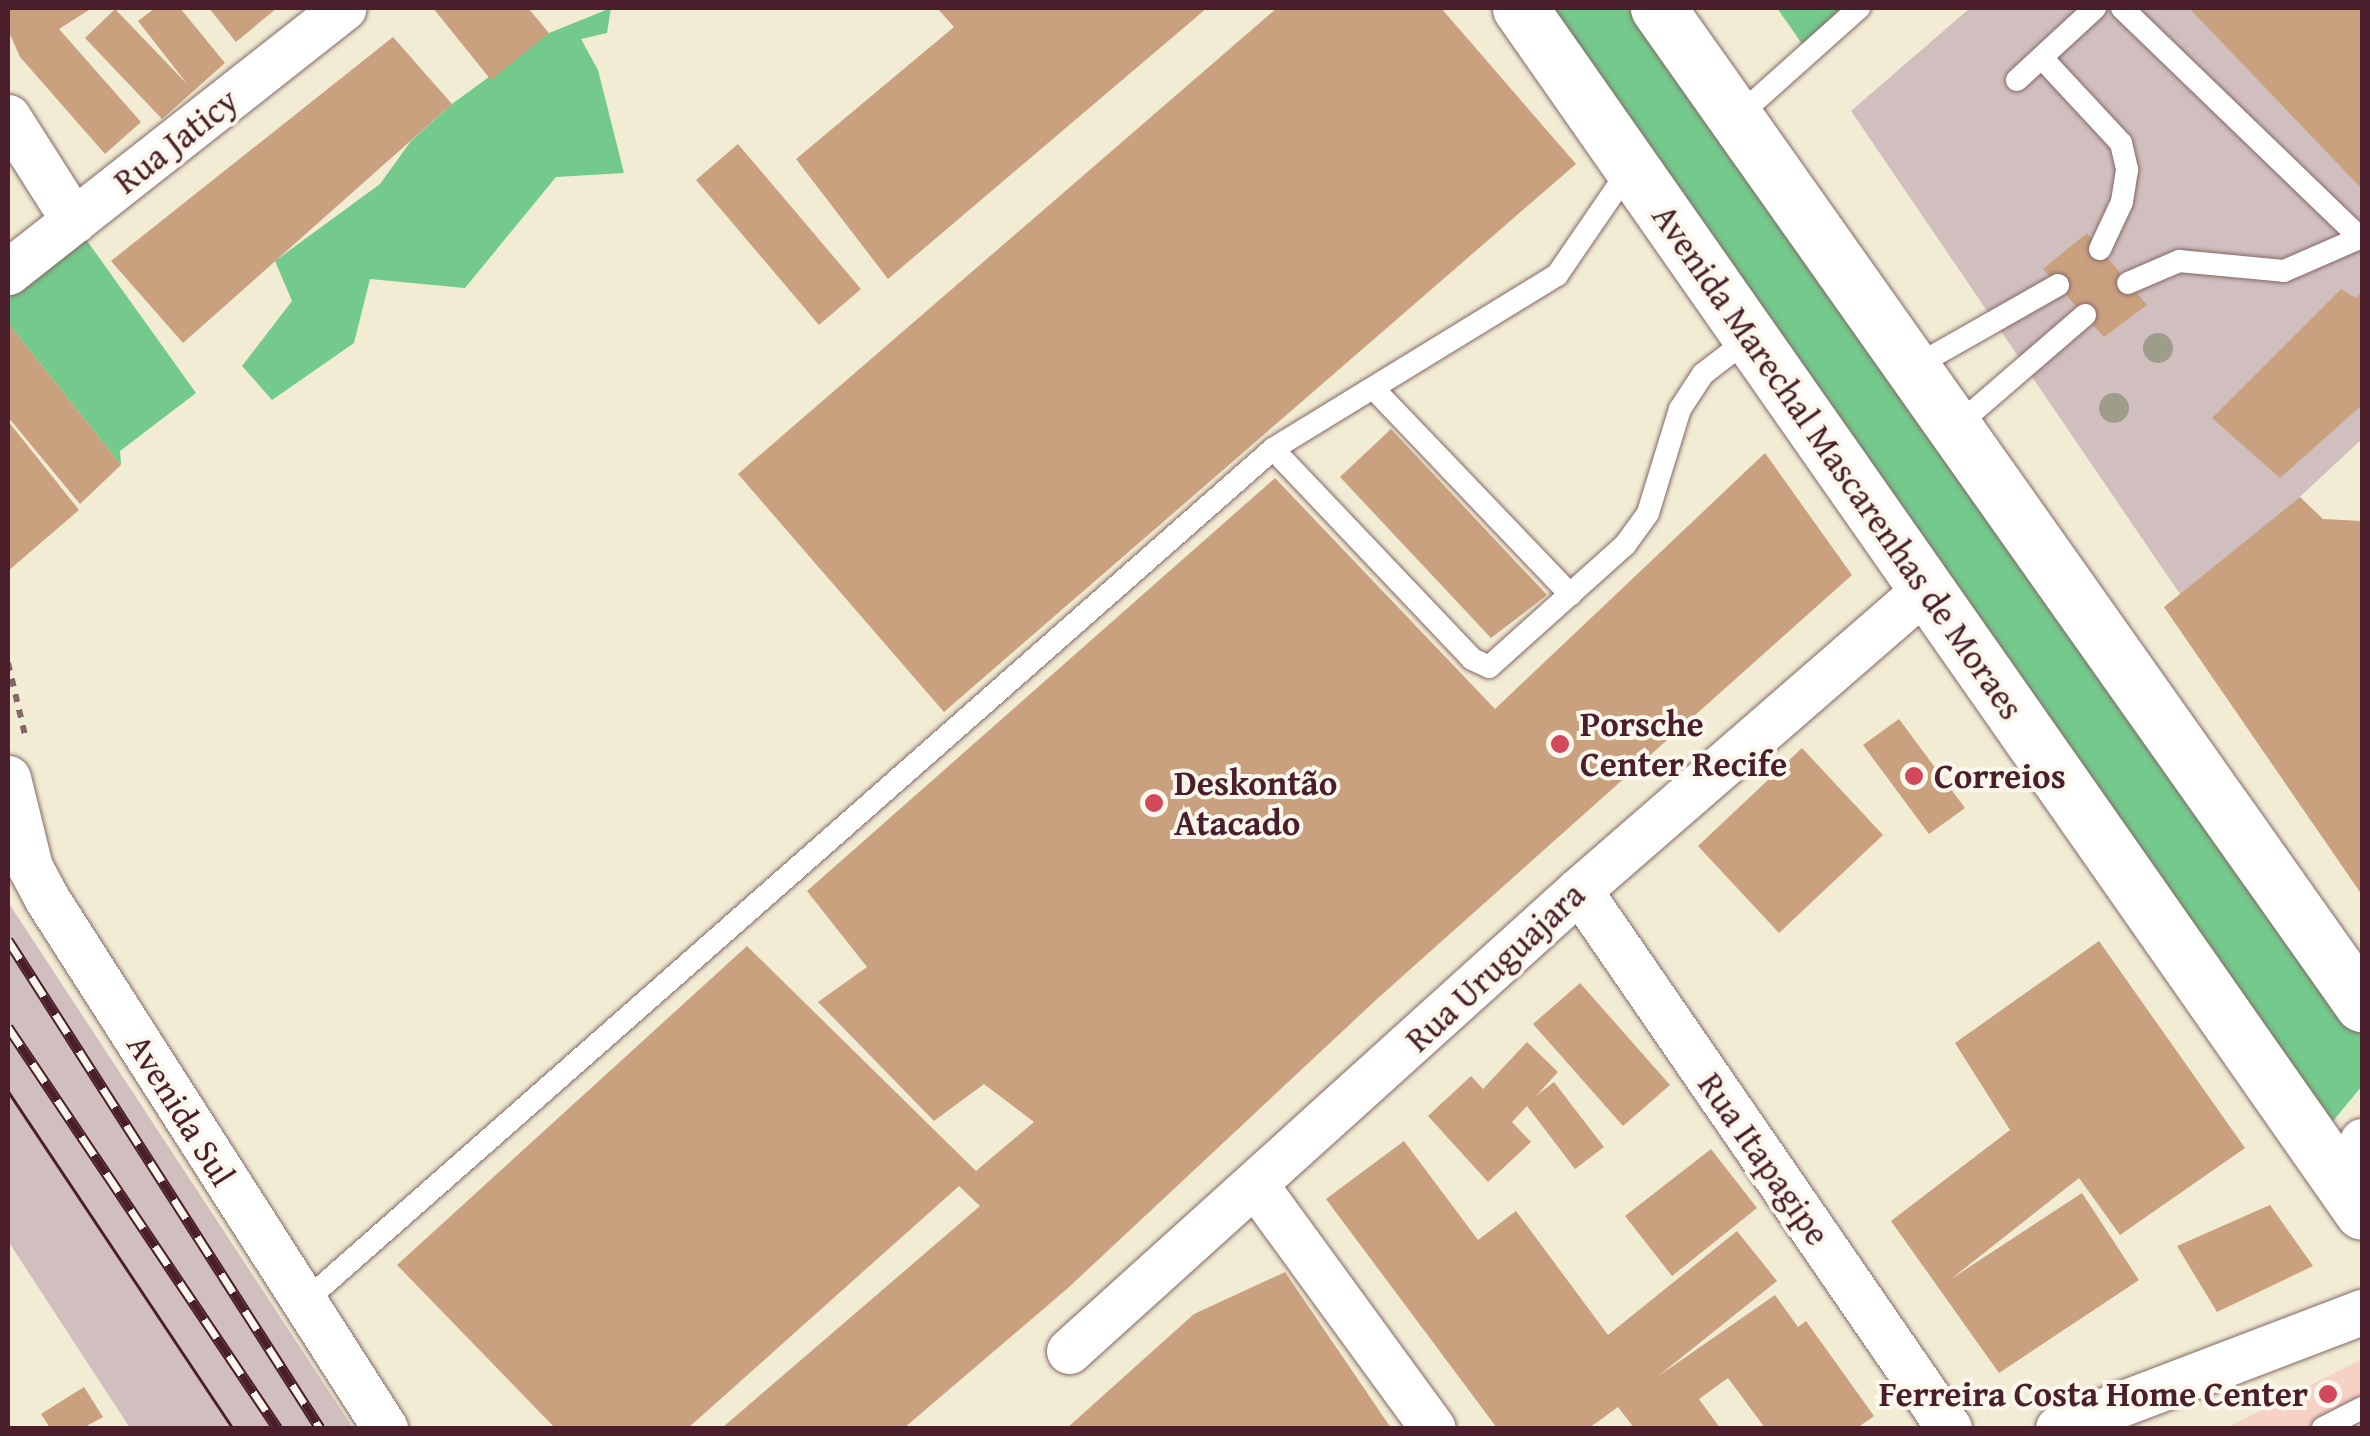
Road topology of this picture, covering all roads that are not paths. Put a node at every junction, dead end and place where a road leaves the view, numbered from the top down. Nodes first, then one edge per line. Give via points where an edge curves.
1 (343, 8) edge
2 (1520, 8) edge
3 (1658, 8) edge
4 (1859, 8) edge
5 (2095, 8) edge
6 (2122, 8) edge
7 (2042, 58) junction
8 (2017, 80) dead end
9 (1737, 117) junction
10 (8, 118) edge
11 (1631, 167) junction
12 (74, 221) junction
13 (2362, 238) edge
14 (2100, 249) dead end
15 (8, 272) edge
16 (2128, 283) dead end
17 (2058, 285) dead end
18 (2084, 315) dead end
19 (1750, 337) junction
20 (1912, 368) junction
21 (1373, 388) junction
22 (1954, 428) junction
23 (1273, 449) junction
24 (1926, 588) junction
25 (1571, 595) junction
26 (8, 778) edge
27 (1578, 890) junction
28 (2362, 1004) edge
29 (2356, 1179) edge
30 (1257, 1187) junction
31 (303, 1303) junction
32 (2362, 1312) edge
33 (1068, 1351) dead end
34 (2362, 1408) edge
35 (384, 1428) edge
36 (1433, 1428) edge
37 (1949, 1428) edge
38 (2058, 1428) edge
39 (2323, 1428) edge

1 - 12 street, Rua Jaticy
2 - 11 highway, Avenida Marechal Mascarenhas de Moraes
3 - 9 highway
4 - 9 lane
5 - 7 lane
6 - 13 lane
7 - 8 lane
7 - 14 lane via 2121,143 2122,202
9 - 20 highway
10 - 12 street
11 - 19 highway, Avenida Marechal Mascarenhas de Moraes
11 - 21 lane via 1557,275
12 - 15 street, Rua Jaticy
13 - 16 lane via 2284,271 2179,261
17 - 20 lane
18 - 22 lane
19 - 24 highway, Avenida Marechal Mascarenhas de Moraes
19 - 25 lane via 1703,374 1680,409 1648,513 1624,546
20 - 22 highway
21 - 23 lane
21 - 25 lane
22 - 28 highway
23 - 25 lane via 1472,659 1489,667
23 - 31 lane
24 - 27 street, Rua Uruguajara
24 - 29 highway, Avenida Marechal Mascarenhas de Moraes
26 - 31 street, Avenida Sul via 30,867 46,899
27 - 30 street, Rua Uruguajara
27 - 37 street, Rua Itapagipe
30 - 33 street, Rua Uruguajara
30 - 36 street
31 - 35 street, Avenida Sul
32 - 38 street
34 - 39 lane

